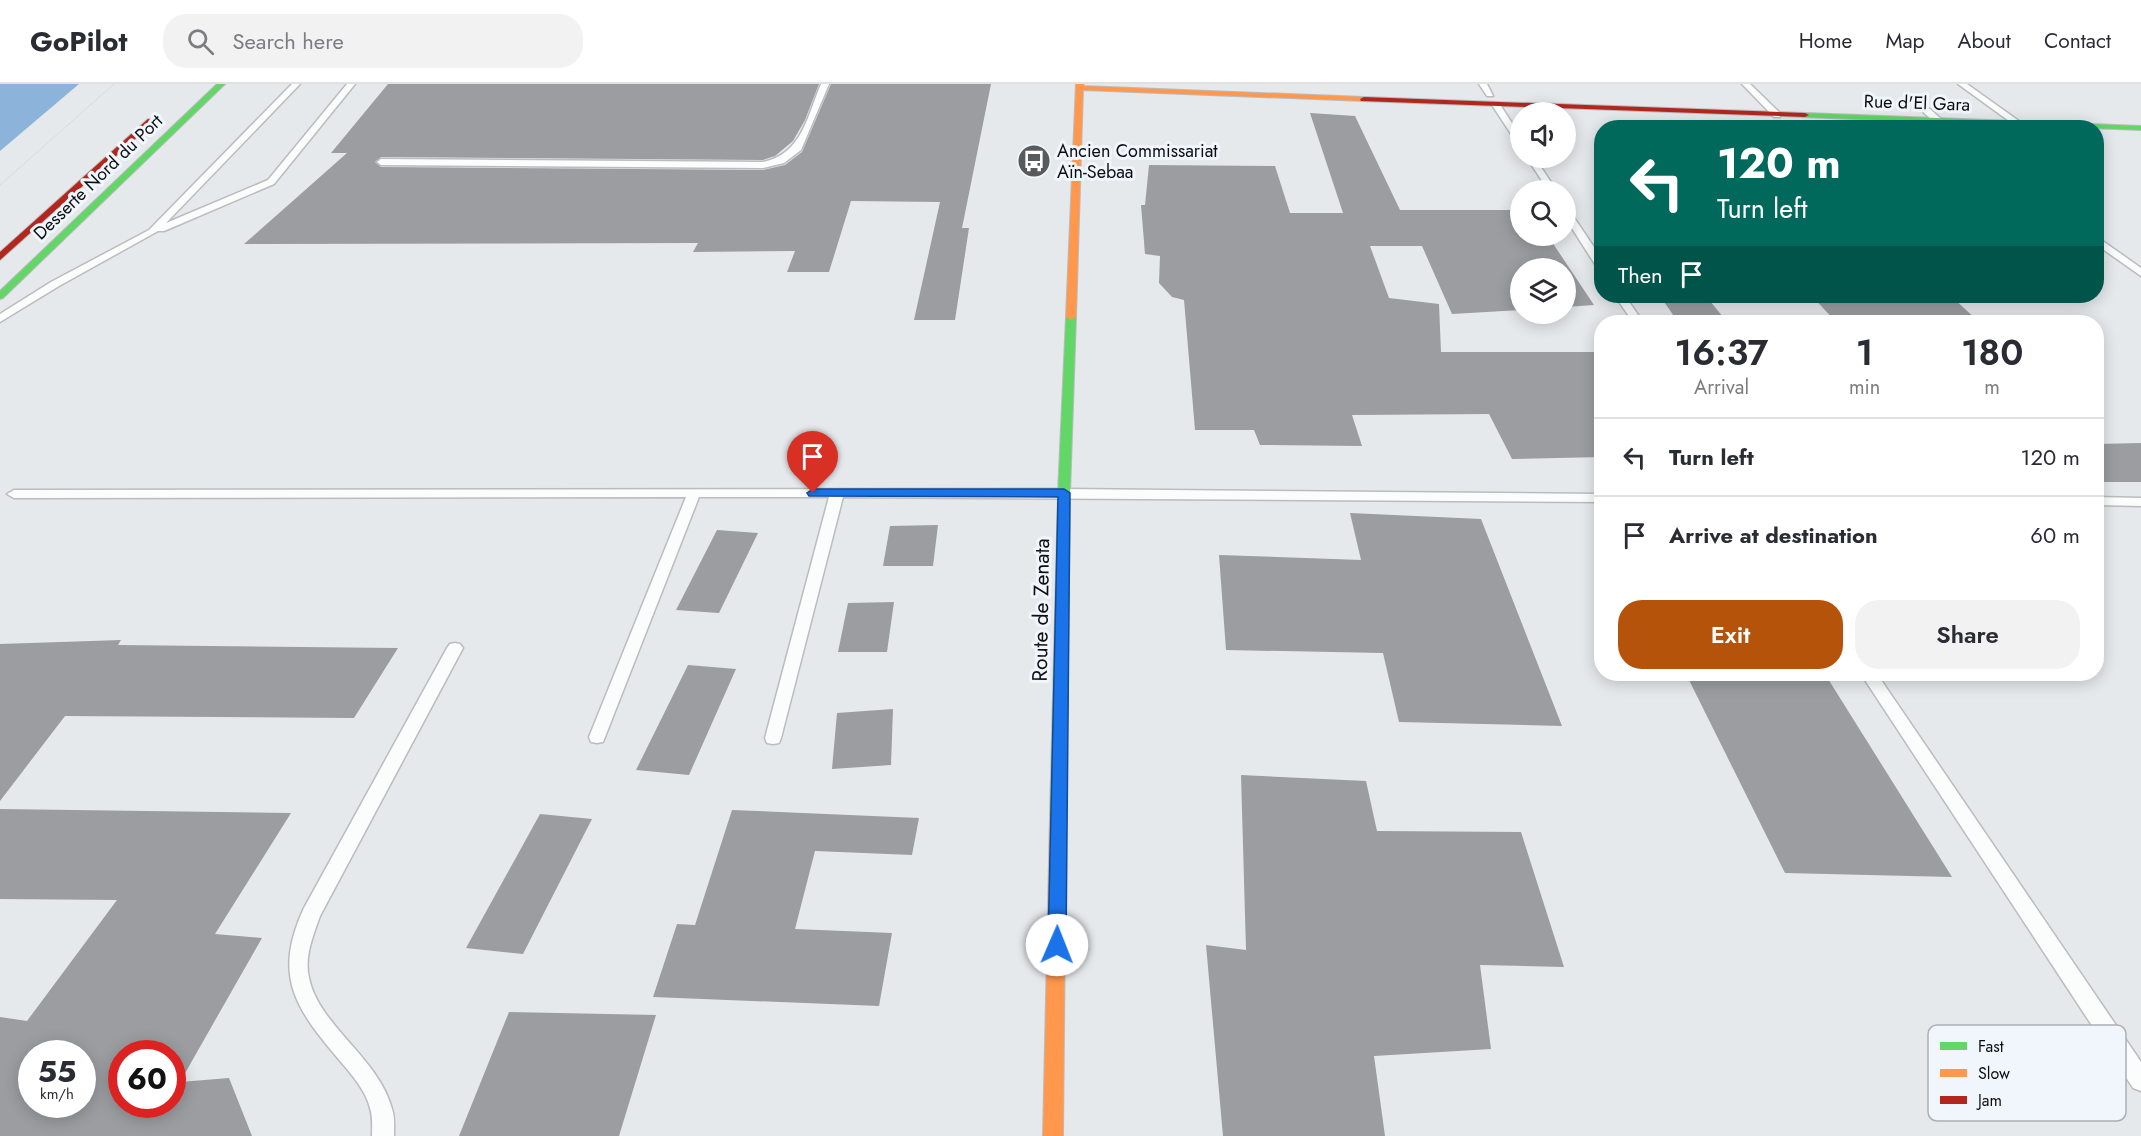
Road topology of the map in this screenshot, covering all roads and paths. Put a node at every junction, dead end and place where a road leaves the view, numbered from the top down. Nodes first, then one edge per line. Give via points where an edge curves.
1 (221, 84) edge
2 (296, 84) edge
3 (351, 84) edge
4 (825, 84) edge
5 (1251, 84) edge
6 (1746, 84) edge
7 (1962, 84) edge
8 (1080, 86) edge
9 (1490, 94) edge
10 (1768, 105) junction
11 (1927, 111) junction
12 (2005, 114) junction
13 (1777, 115) junction
14 (158, 116) dead end
15 (2141, 119) edge
16 (1869, 120) edge
17 (1938, 120) edge
18 (2013, 120) edge
19 (1510, 126) edge
20 (2104, 127) edge
21 (2141, 129) edge
22 (381, 162) dead end
23 (1576, 227) edge
24 (152, 232) junction
25 (2104, 245) edge
26 (1594, 255) edge
27 (0, 257) edge
28 (2141, 273) edge
29 (0, 296) edge
30 (0, 319) edge
31 (694, 493) junction
32 (837, 493) junction
33 (1064, 493) junction
34 (14, 494) dead end
35 (1594, 498) edge
36 (2104, 501) edge
37 (2141, 501) edge
38 (454, 648) dead end
39 (1874, 681) edge
40 (597, 737) dead end
41 (773, 738) dead end
42 (2104, 1025) edge
43 (2126, 1059) edge
44 (2141, 1081) edge
45 (383, 1136) edge
46 (1053, 1136) edge

1 - 29 street, Desserte Nord du Port
2 - 24 lane
3 - 24 lane via 271,182
4 - 22 lane via 798,148 781,162
5 - 9 street, Rue d'El Gara
6 - 10 lane
7 - 12 lane
8 - 9 street, Rue d'El Gara
8 - 33 street, Route de Zenata
9 - 10 street, Rue d'El Gara
9 - 13 street, Rue d'El Gara
9 - 19 lane
10 - 11 street, Rue d'El Gara
10 - 13 lane
11 - 12 street, Rue d'El Gara
11 - 17 lane
12 - 15 street, Rue d'El Gara
12 - 18 lane
13 - 16 street, Rue d'El Gara
14 - 27 street, Desserte Nord du Port
20 - 21 street, Rue d'El Gara
23 - 26 lane
24 - 30 lane via 55,284
25 - 28 lane
31 - 32 lane
31 - 34 lane
31 - 40 lane
32 - 33 lane
32 - 41 lane
33 - 35 lane
33 - 46 street, Route de Zenata
36 - 37 lane
38 - 45 lane via 311,914 299,951 304,997 375,1089 385,1121
39 - 42 lane
43 - 44 lane

